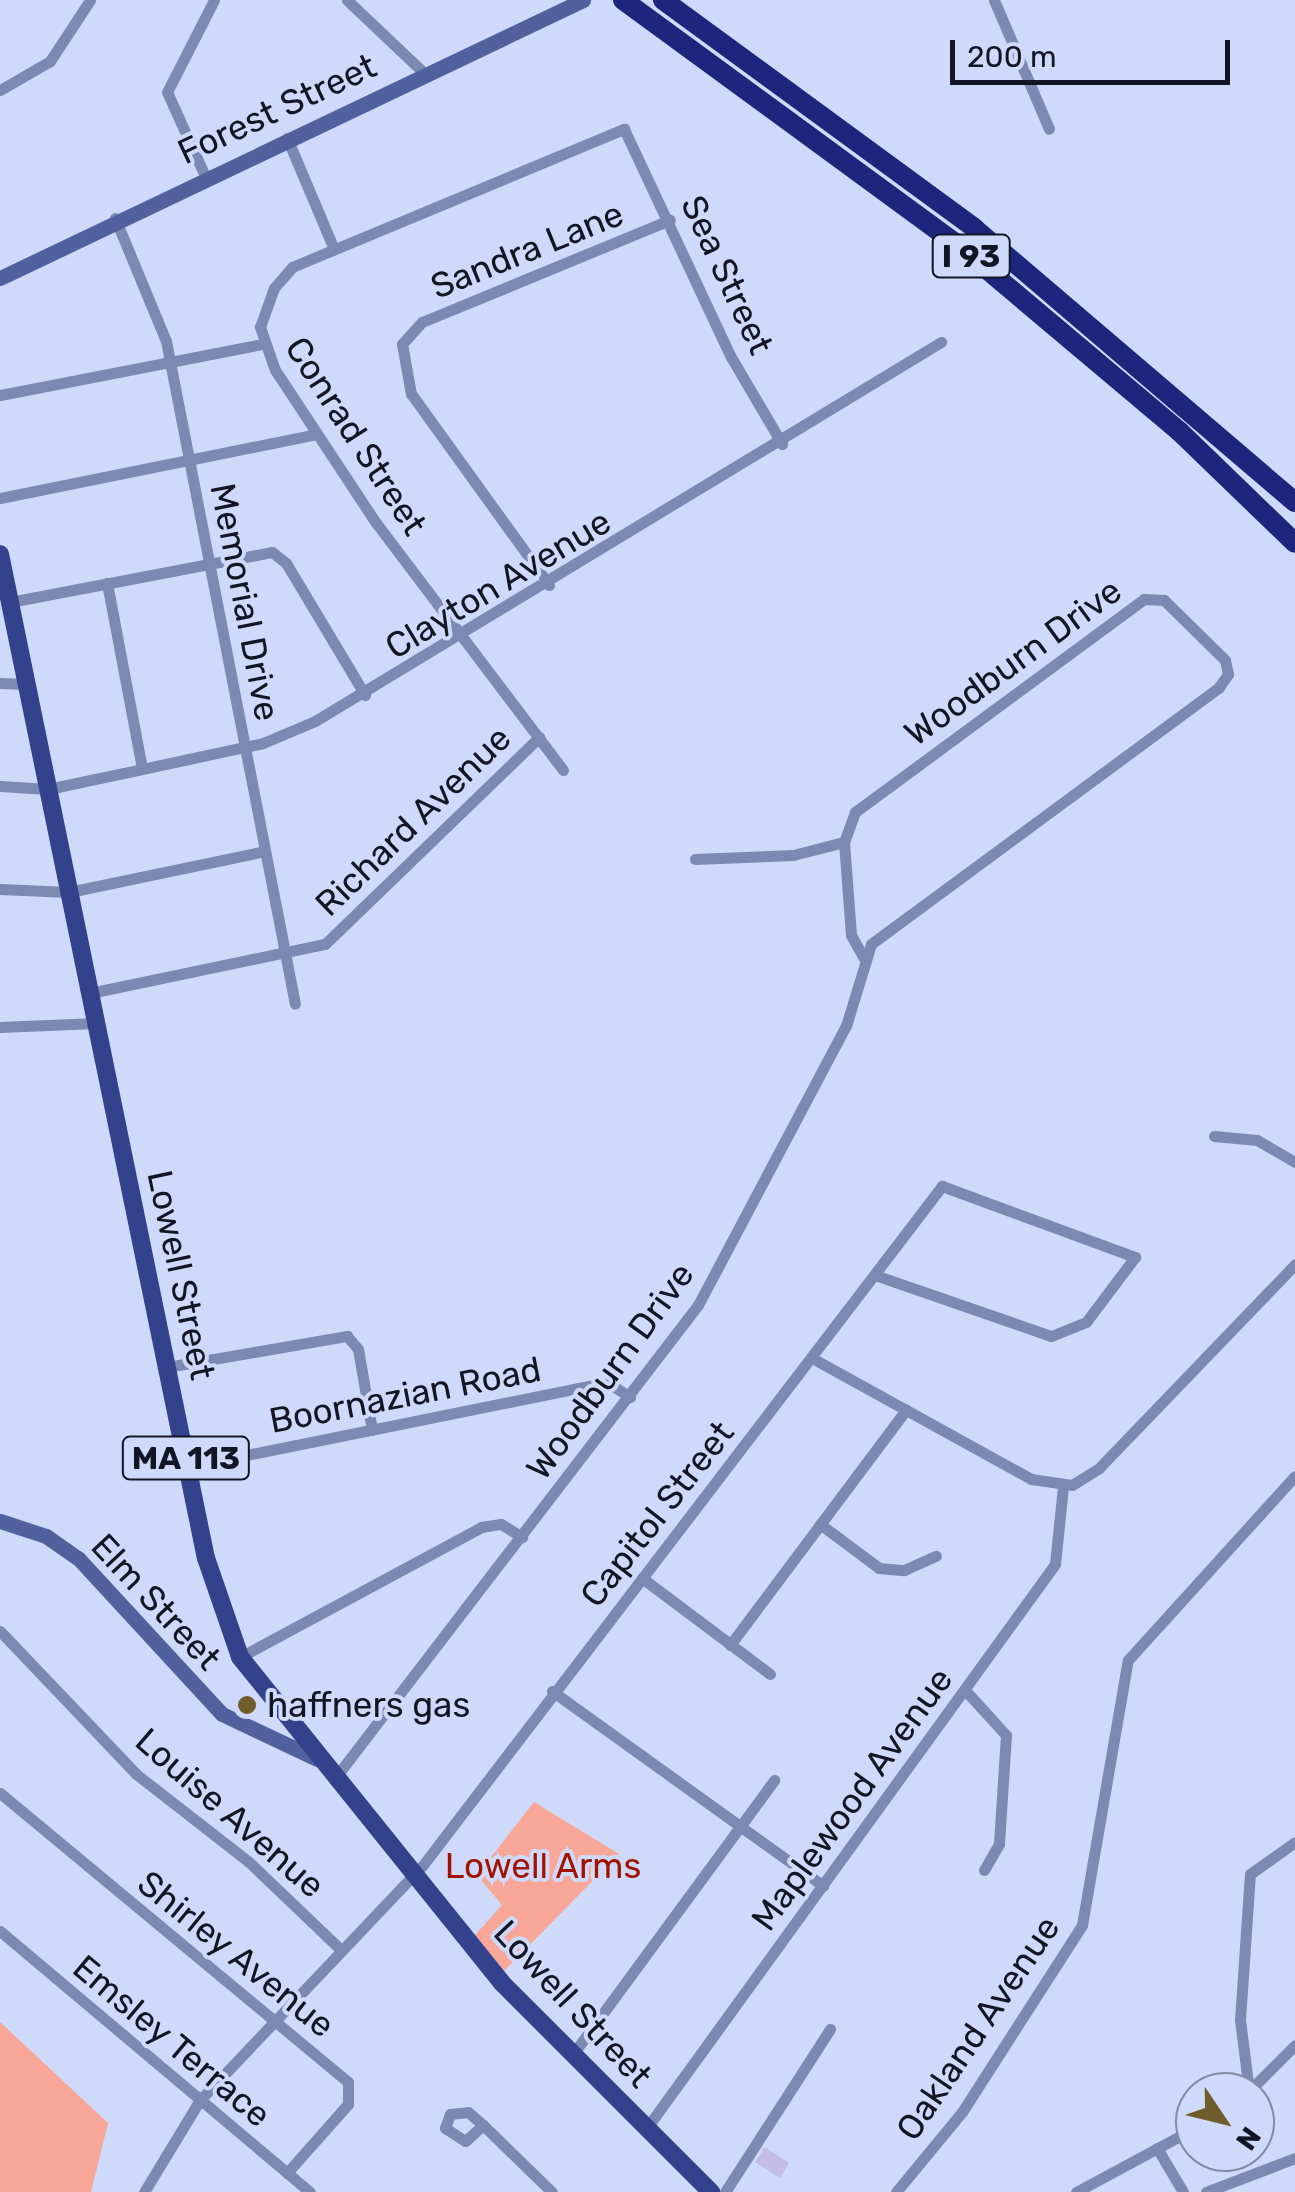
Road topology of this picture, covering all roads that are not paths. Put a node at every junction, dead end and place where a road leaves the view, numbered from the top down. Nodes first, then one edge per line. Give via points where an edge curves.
1 (90, 0) edge
2 (214, 0) edge
3 (347, 0) edge
4 (583, 0) edge
5 (622, 0) edge
6 (663, 0) edge
7 (994, 0) edge
8 (424, 74) junction
9 (0, 90) edge
10 (624, 129) joint
11 (1048, 129) dead end
12 (287, 138) junction
13 (205, 176) junction
14 (115, 218) junction
15 (670, 220) junction
16 (334, 249) junction
17 (0, 278) edge
18 (941, 342) dead end
19 (262, 344) junction
20 (170, 362) junction
21 (0, 395) edge
22 (316, 434) junction
23 (782, 444) junction
24 (189, 460) junction
25 (0, 498) edge
26 (1295, 502) edge
27 (1295, 542) edge
28 (0, 554) edge
29 (209, 563) junction
30 (107, 583) junction
31 (548, 585) junction
32 (10, 602) junction
33 (463, 638) junction
34 (0, 683) edge
35 (26, 684) junction
36 (365, 695) junction
37 (539, 738) junction
38 (245, 747) junction
39 (142, 769) junction
40 (564, 770) dead end
41 (0, 786) edge
42 (48, 789) junction
43 (844, 842) junction
44 (265, 851) junction
45 (695, 858) dead end
46 (0, 890) edge
47 (69, 892) junction
48 (286, 956) junction
49 (863, 957) junction
50 (90, 993) junction
51 (295, 1004) dead end
52 (96, 1023) junction
53 (0, 1027) edge
54 (1214, 1136) dead end
55 (1295, 1162) edge
56 (1295, 1264) edge
57 (875, 1274) junction
58 (812, 1358) junction
59 (166, 1367) junction
60 (630, 1397) junction
61 (906, 1410) junction
62 (372, 1430) junction
63 (188, 1467) junction
64 (1295, 1476) edge
65 (1063, 1487) junction
66 (0, 1521) edge
67 (820, 1524) junction
68 (522, 1537) junction
69 (936, 1556) dead end
70 (642, 1578) junction
71 (0, 1631) edge
72 (730, 1644) junction
73 (240, 1657) junction
74 (770, 1674) dead end
75 (965, 1690) junction
76 (552, 1691) junction
77 (317, 1759) junction
78 (335, 1778) junction
79 (774, 1780) dead end
80 (0, 1793) edge
81 (740, 1826) junction
82 (1295, 1842) edge
83 (984, 1870) dead end
84 (414, 1875) junction
85 (823, 1886) junction
86 (0, 1932) edge
87 (341, 1950) junction
88 (272, 2022) junction
89 (830, 2029) dead end
90 (1295, 2045) edge
91 (573, 2054) junction
92 (1246, 2072) edge
93 (1267, 2072) edge
94 (200, 2100) junction
95 (483, 2125) dead end
96 (646, 2129) junction
97 (1175, 2139) edge
98 (1157, 2148) junction
99 (1295, 2158) edge
100 (288, 2174) junction
101 (145, 2192) edge
102 (310, 2192) edge
103 (552, 2192) edge
104 (711, 2192) edge
105 (725, 2192) edge
106 (896, 2192) edge
107 (1076, 2192) edge
108 (1183, 2192) edge
109 (1206, 2192) edge

1 - 9 street via 50,61
2 - 13 street via 167,95
3 - 8 street
4 - 8 street, Forest Street
5 - 27 highway, I 93 via 974,258 1178,431
6 - 26 highway, I 93 via 974,228
7 - 11 street
8 - 12 street, Forest Street
10 - 15 street, Sea Street
10 - 16 street, Conrad Street
12 - 13 street, Forest Street
12 - 16 street
13 - 14 street, Forest Street
14 - 17 street, Forest Street
14 - 20 street, Memorial Drive via 156,302
15 - 23 street, Sea Street via 732,357
15 - 31 street, Sandra Lane via 422,322 402,344 411,394
16 - 19 street, Conrad Street via 282,275 260,327
18 - 23 street, Clayton Avenue
19 - 20 street
19 - 22 street, Conrad Street
20 - 21 street
20 - 24 street, Memorial Drive
22 - 24 street
22 - 33 street, Conrad Street
23 - 31 street, Clayton Avenue
24 - 25 street
24 - 29 street, Memorial Drive
28 - 32 main road, Lowell Street / MA 113
29 - 30 street
29 - 36 street via 279,555
29 - 38 street, Memorial Drive
30 - 32 street
30 - 39 street
31 - 33 street, Clayton Avenue
32 - 35 main road, Lowell Street / MA 113
33 - 36 street, Clayton Avenue
33 - 37 street, Conrad Street
34 - 35 street
35 - 42 main road, Lowell Street / MA 113
36 - 38 street, Clayton Avenue
37 - 40 street, Conrad Street
37 - 48 street, Richard Avenue via 336,936
38 - 39 street, Clayton Avenue
38 - 44 street, Memorial Drive
39 - 42 street, Clayton Avenue
41 - 42 street, Clayton Avenue
42 - 47 main road, Lowell Street / MA 113
43 - 45 street via 793,855
43 - 49 street, Woodburn Drive via 851,935
43 - 49 street, Woodburn Drive via 855,812 1144,598 1167,603 1227,664 1222,684 898,921
44 - 47 street
44 - 48 street, Memorial Drive
46 - 47 street
47 - 50 main road, Lowell Street / MA 113
48 - 50 street, Richard Avenue
48 - 51 street, Memorial Drive
49 - 60 street, Woodburn Drive via 851,1015 710,1286
50 - 52 main road, Lowell Street / MA 113
52 - 53 street
52 - 59 main road, Lowell Street / MA 113
54 - 55 street via 1257,1140
56 - 65 street via 1099,1468
57 - 57 street, Capitol Street via 942,1186 1135,1257 1086,1322 1051,1336
57 - 58 street, Capitol Street
58 - 61 street
58 - 70 street, Capitol Street
59 - 62 street via 347,1336 358,1348
59 - 63 main road, Lowell Street / MA 113
60 - 62 street, Boornazian Road via 602,1384
60 - 68 street, Woodburn Drive
61 - 65 street via 1032,1479
61 - 67 street
62 - 63 street, Boornazian Road
63 - 73 main road, Lowell Street / MA 113 via 210,1574
64 - 106 street, Oakland Avenue via 1128,1660 1082,1925 962,2112
65 - 75 street, Maplewood Avenue via 1055,1564
66 - 77 street, Elm Street via 46,1536 78,1558 222,1714
67 - 69 street via 879,1568 904,1570
67 - 72 street
68 - 73 street via 501,1524 481,1526
68 - 78 street, Woodburn Drive
70 - 72 street
70 - 76 street, Capitol Street
71 - 87 street, Louise Avenue via 136,1774 250,1862
72 - 74 street
73 - 77 main road, Lowell Street / MA 113
75 - 83 street via 1006,1735 999,1844
75 - 85 street, Maplewood Avenue
76 - 81 street
76 - 84 street, Capitol Street
77 - 78 main road, Lowell Street / MA 113
78 - 84 main road, Lowell Street / MA 113
79 - 81 street
80 - 88 street, Shirley Avenue
81 - 85 street
81 - 91 street
82 - 92 street via 1250,1874 1240,2020
84 - 87 street, Capitol Street
84 - 91 main road, Lowell Street / MA 113 via 502,1983
85 - 96 street, Maplewood Avenue
86 - 94 street, Emsley Terrace
87 - 88 street, Capitol Street
88 - 94 street, Capitol Street
88 - 100 street, Shirley Avenue via 352,2091
89 - 105 street
90 - 93 street
91 - 96 main road, Lowell Street / MA 113
94 - 100 street, Emsley Terrace
94 - 101 street, Capitol Street
95 - 103 street
96 - 104 main road, Lowell Street / MA 113
97 - 98 street
98 - 107 street
98 - 108 street
99 - 109 street
100 - 102 street, Emsley Terrace

